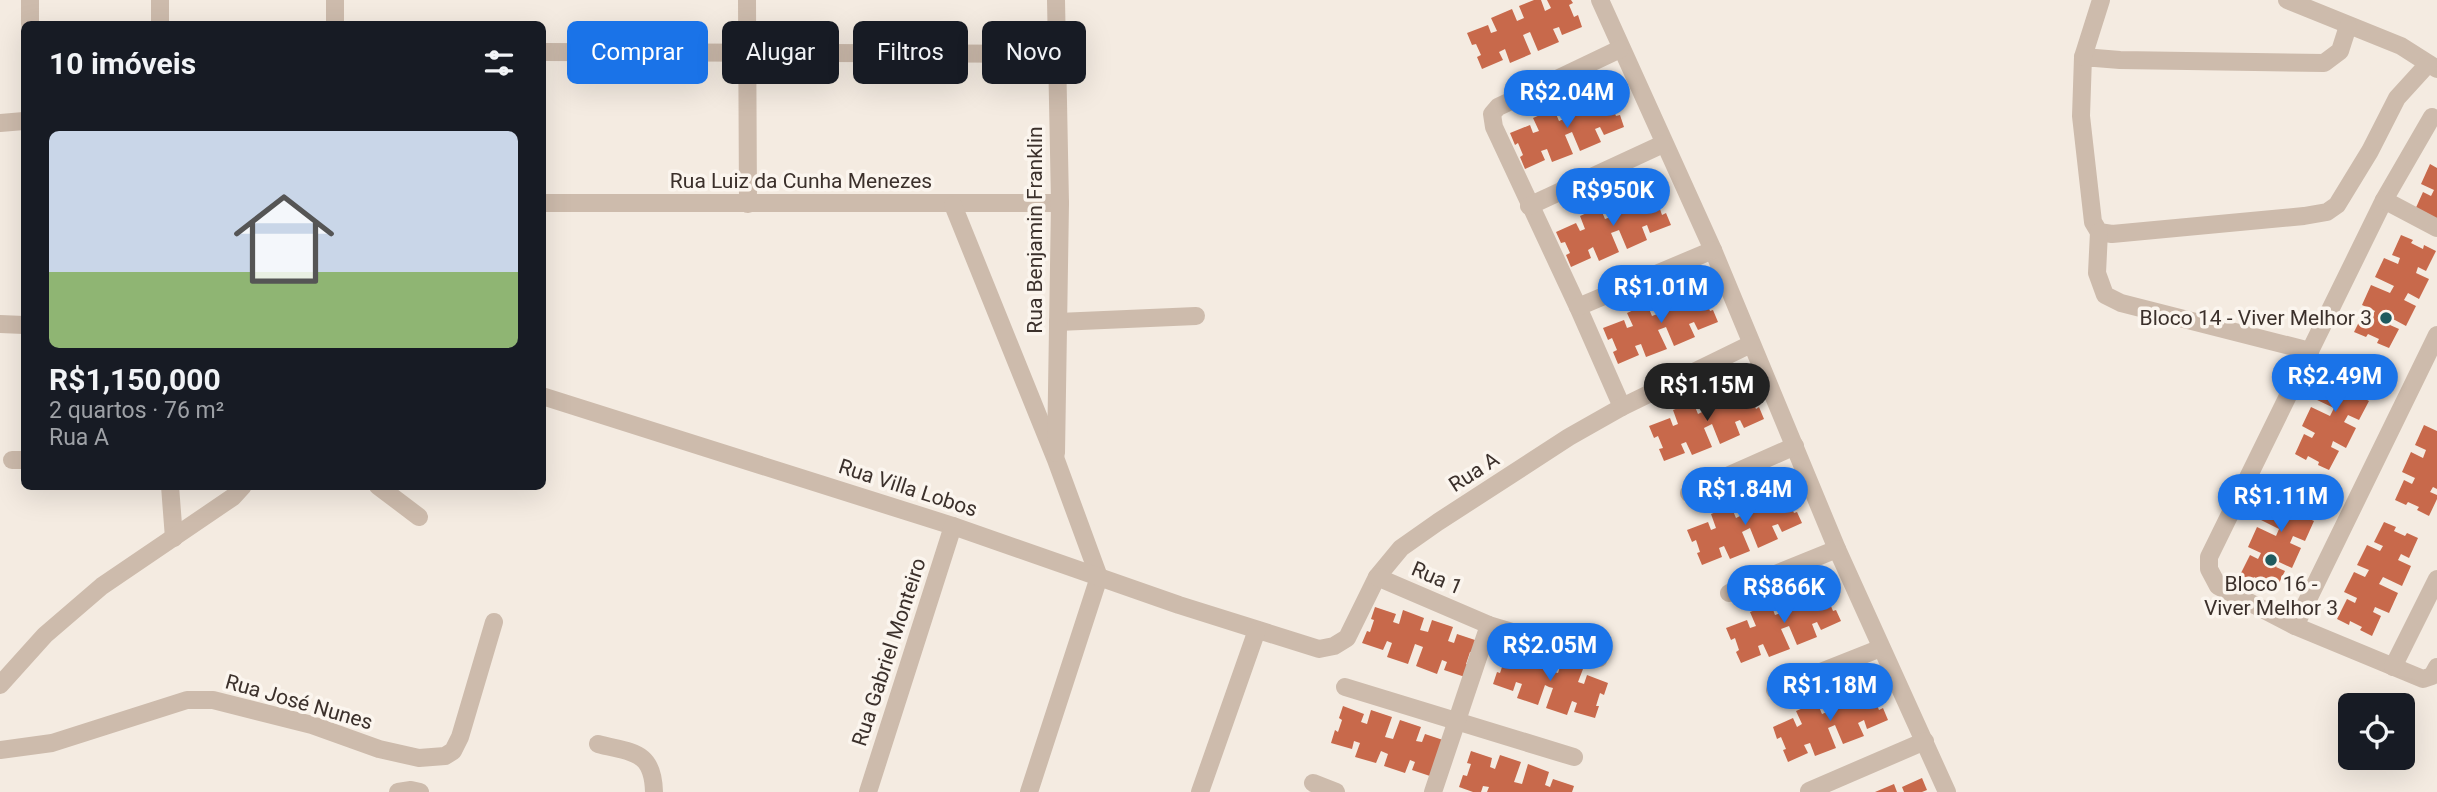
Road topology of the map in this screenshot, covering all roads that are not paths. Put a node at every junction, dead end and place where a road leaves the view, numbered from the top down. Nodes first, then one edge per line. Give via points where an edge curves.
1 (30, 0) edge
2 (160, 0) edge
3 (335, 0) edge
4 (747, 0) edge
5 (1056, 0) edge
6 (1600, 0) edge
7 (2101, 0) edge
8 (2287, 0) edge
9 (30, 21) edge
10 (160, 21) edge
11 (335, 21) edge
12 (747, 21) edge
13 (1056, 21) edge
14 (2348, 26) junction
15 (1620, 49) junction
16 (722, 51) edge
17 (546, 52) edge
18 (839, 52) edge
19 (982, 53) edge
20 (2083, 57) junction
21 (2433, 67) edge
22 (746, 84) edge
23 (1057, 84) edge
24 (2432, 117) dead end
25 (21, 121) edge
26 (0, 123) edge
27 (1663, 144) junction
28 (2385, 200) junction
29 (546, 203) edge
30 (1060, 203) junction
31 (748, 204) junction
32 (953, 205) junction
33 (1530, 206) junction
34 (2437, 228) edge
35 (2099, 232) junction
36 (1713, 250) junction
37 (1578, 307) junction
38 (1196, 316) dead end
39 (1058, 321) junction
40 (0, 324) edge
41 (21, 325) edge
42 (2437, 335) edge
43 (1751, 344) junction
44 (2310, 351) junction
45 (546, 397) edge
46 (1622, 407) junction
47 (1795, 446) junction
48 (1056, 460) junction
49 (170, 490) edge
50 (239, 490) edge
51 (383, 490) edge
52 (1689, 493) dead end
53 (419, 517) dead end
54 (953, 526) junction
55 (174, 538) junction
56 (1837, 549) junction
57 (1099, 577) junction
58 (1377, 577) junction
59 (2437, 579) edge
60 (1729, 593) dead end
61 (494, 622) dead end
62 (1489, 625) junction
63 (2295, 626) junction
64 (1257, 630) junction
65 (1881, 648) junction
66 (1599, 658) dead end
67 (2393, 667) junction
68 (2437, 667) edge
69 (0, 685) edge
70 (1345, 687) dead end
71 (1774, 690) dead end
72 (1457, 720) junction
73 (1925, 741) junction
74 (598, 744) dead end
75 (0, 750) edge
76 (1573, 757) dead end
77 (1313, 783) dead end
78 (872, 791) edge
79 (1809, 791) edge
80 (398, 792) edge
81 (420, 792) edge
82 (654, 792) edge
83 (1029, 792) edge
84 (1200, 792) edge
85 (1336, 792) edge
86 (1433, 792) edge
87 (1947, 792) edge

1 - 9 street
2 - 10 street
3 - 11 street
4 - 12 street
5 - 13 street, Rua Benjamin Franklin
6 - 15 street
7 - 20 street
8 - 14 street
14 - 20 street via 2340,51 2324,63
14 - 21 street via 2401,46
15 - 27 street
15 - 33 street via 1498,107 1492,114
16 - 17 street
18 - 19 street
20 - 35 street via 2081,116 2093,222
21 - 35 street via 2397,99 2337,205 2327,212
22 - 31 street
23 - 30 street, Rua Benjamin Franklin
24 - 28 street
25 - 26 street
27 - 33 street
27 - 36 street
28 - 34 street
28 - 44 street
29 - 31 street, Rua Luiz da Cunha Menezes
30 - 32 street, Rua Luiz da Cunha Menezes
30 - 39 street, Rua Benjamin Franklin
31 - 32 street, Rua Luiz da Cunha Menezes
32 - 48 street
33 - 37 street
35 - 44 street via 2098,273 2105,295 2120,303
36 - 37 street
36 - 43 street
37 - 46 street
38 - 39 street
39 - 48 street, Rua Benjamin Franklin
40 - 41 street
42 - 63 street
43 - 46 street, Rua A
43 - 47 street
44 - 63 street via 2209,556 2209,569 2218,586
45 - 54 street, Rua Villa Lobos
46 - 58 street, Rua A via 1438,522 1401,548
47 - 52 street
47 - 56 street
48 - 57 street
49 - 55 street
50 - 55 street
51 - 53 street
54 - 57 street, Rua Villa Lobos
54 - 78 street, Rua Gabriel Monteiro
55 - 69 street via 102,586 46,635
56 - 60 street
56 - 65 street
57 - 64 street, Rua Villa Lobos
57 - 83 street
58 - 62 street, Rua 1
58 - 64 street, Rua A via 1354,627 1334,646 1311,648
59 - 67 street
61 - 75 street, Rua José Nunes via 460,737 445,756 402,756 213,700 187,700 52,743
62 - 66 street, Rua 1
62 - 72 street
63 - 67 street
64 - 84 street
65 - 71 street
65 - 73 street
67 - 68 street via 2423,679 2432,676
70 - 72 street
72 - 76 street
72 - 86 street
73 - 79 street
73 - 87 street
74 - 82 street via 639,755 654,774
77 - 85 street
80 - 81 street

